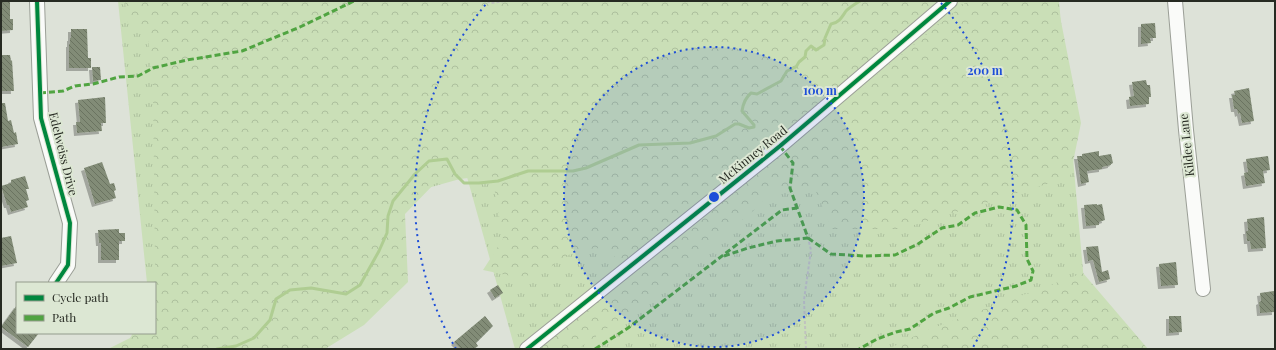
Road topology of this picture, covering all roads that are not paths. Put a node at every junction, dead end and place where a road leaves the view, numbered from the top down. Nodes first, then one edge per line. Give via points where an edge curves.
1 (37, 1) edge
2 (950, 1) edge
3 (1175, 1) edge
4 (57, 282) edge
5 (1203, 289) dead end
6 (527, 349) edge

1 - 4 street, Edelweiss Drive via 41,118 70,223 68,265
2 - 6 street, McKinney Road via 780,146
3 - 5 street, Kildee Lane

